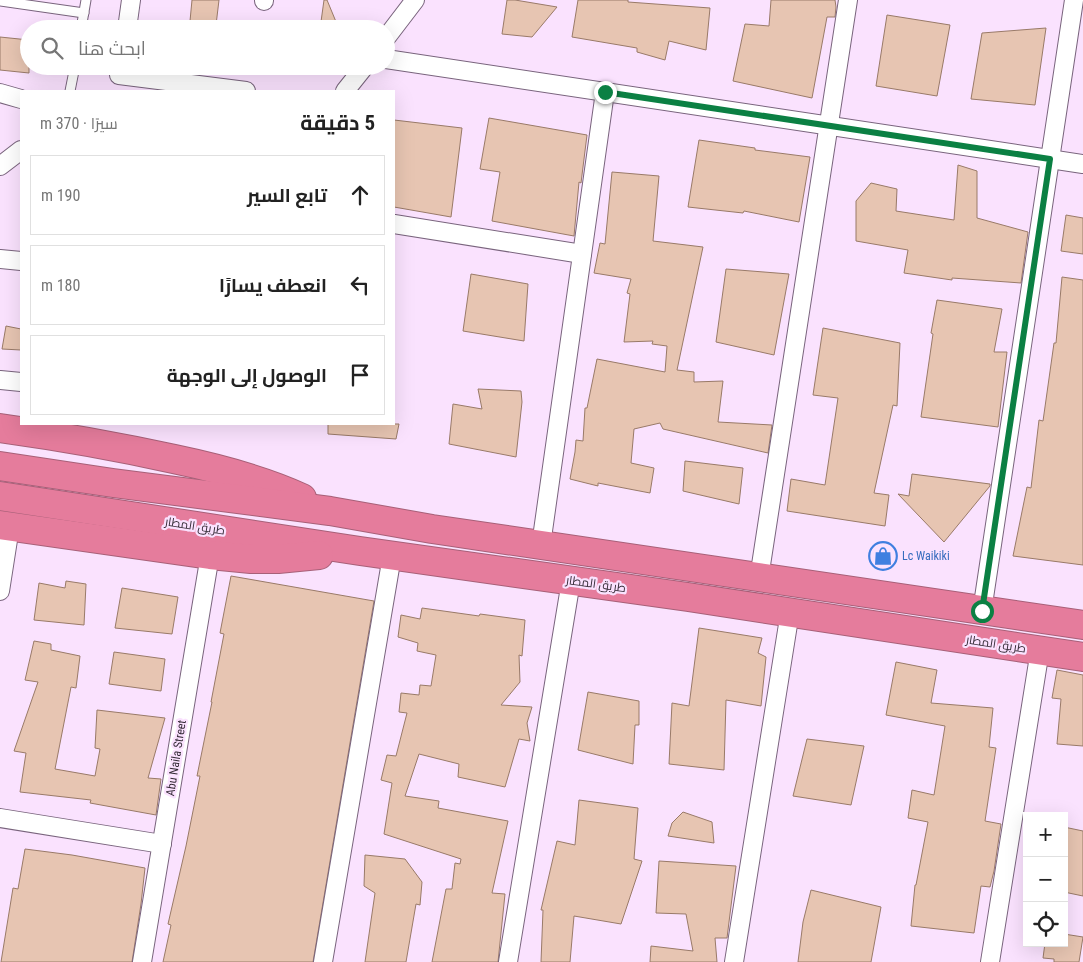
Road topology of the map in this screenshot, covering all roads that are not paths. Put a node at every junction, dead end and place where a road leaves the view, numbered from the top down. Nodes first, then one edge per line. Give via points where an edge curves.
1 (86, 0) edge
2 (131, 0) edge
3 (415, 0) edge
4 (848, 0) edge
5 (1074, 0) edge
6 (0, 1) edge
7 (84, 13) junction
8 (83, 20) edge
9 (128, 20) edge
10 (395, 26) edge
11 (395, 60) edge
12 (73, 75) edge
13 (357, 75) edge
14 (118, 78) edge
15 (70, 90) edge
16 (236, 90) edge
17 (346, 90) edge
18 (605, 92) junction
19 (0, 93) edge
20 (20, 99) edge
21 (829, 125) junction
22 (20, 151) edge
23 (1050, 159) junction
24 (1083, 164) edge
25 (0, 166) edge
26 (395, 224) edge
27 (582, 254) junction
28 (0, 259) edge
29 (20, 261) edge
30 (0, 380) edge
31 (20, 382) edge
32 (0, 428) edge
33 (0, 466) edge
34 (0, 496) edge
35 (330, 511) junction
36 (5, 526) edge
37 (540, 545) junction
38 (360, 551) junction
39 (210, 555) junction
40 (392, 556) junction
41 (759, 578) junction
42 (571, 581) junction
43 (0, 591) edge
44 (982, 611) junction
45 (790, 612) junction
46 (1083, 625) edge
47 (1040, 650) junction
48 (1083, 657) edge
49 (0, 818) edge
50 (162, 844) junction
51 (142, 962) edge
52 (323, 962) edge
53 (508, 962) edge
54 (734, 962) edge
55 (990, 962) edge

1 - 7 lane
2 - 9 street
3 - 10 street
4 - 21 street
5 - 23 street
6 - 7 lane
7 - 8 lane
11 - 18 street
12 - 15 lane
13 - 17 street
14 - 16 street
18 - 21 street
18 - 27 street
19 - 20 street
21 - 23 street
21 - 41 street
22 - 25 street
23 - 24 street
23 - 44 street
26 - 27 street
27 - 37 street
28 - 29 street
30 - 31 street
32 - 35 highway via 212,467 271,484
33 - 35 highway
34 - 38 highway, طريق المطار
35 - 37 highway
36 - 39 highway
36 - 43 street
37 - 41 highway
38 - 39 highway via 278,559
38 - 40 highway, طريق المطار
39 - 50 street, Abu Naila Street
40 - 42 highway, طريق المطار
40 - 52 street
41 - 44 highway
42 - 45 highway, طريق المطار
42 - 53 street
44 - 46 highway
45 - 47 highway, طريق المطار
45 - 54 street
47 - 48 highway, طريق المطار
47 - 55 street
49 - 50 street
50 - 51 street, Abu Naila Street

